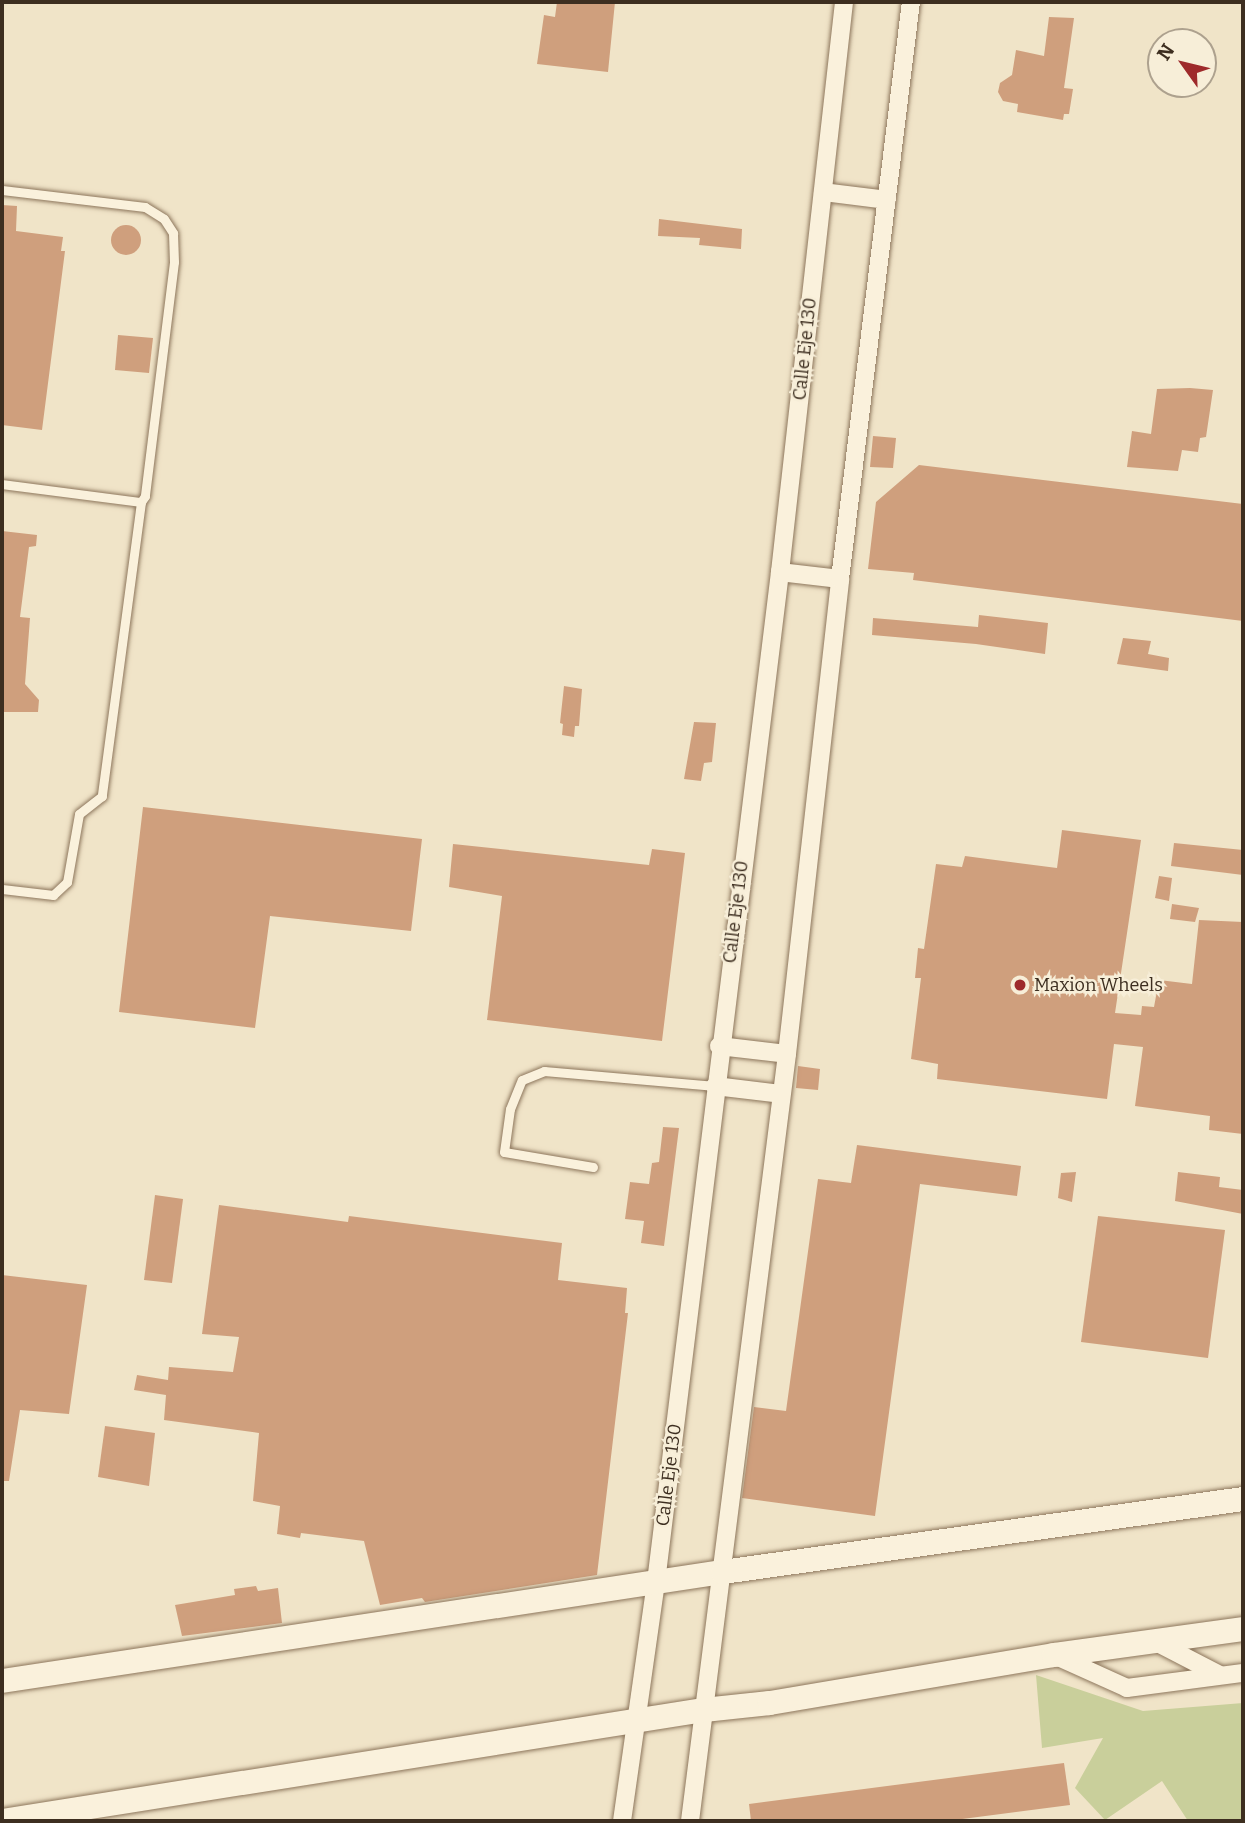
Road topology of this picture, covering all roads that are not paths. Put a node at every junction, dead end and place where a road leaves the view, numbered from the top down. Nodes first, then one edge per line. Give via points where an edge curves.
1 (844, 2) edge
2 (911, 2) edge
3 (2, 190) edge
4 (823, 192) junction
5 (887, 200) junction
6 (2, 484) edge
7 (141, 502) junction
8 (780, 572) junction
9 (840, 579) junction
10 (2, 889) edge
11 (719, 1046) junction
12 (787, 1054) junction
13 (715, 1087) junction
14 (781, 1094) junction
15 (593, 1167) dead end
16 (1243, 1499) edge
17 (723, 1572) junction
18 (656, 1582) junction
19 (1243, 1629) edge
20 (1154, 1641) junction
21 (1054, 1655) junction
22 (1243, 1673) edge
23 (1220, 1675) junction
24 (2, 1681) edge
25 (704, 1710) junction
26 (635, 1721) junction
27 (2, 1821) edge
28 (622, 1821) edge
29 (690, 1821) edge

1 - 4 street, Calle Eje 130
2 - 5 street
3 - 7 lane via 145,206 164,219 173,233 163,361
4 - 5 street
4 - 8 street, Calle Eje 130
5 - 9 street
6 - 7 lane
7 - 10 lane via 102,796 79,814 67,882 53,895
8 - 9 street
8 - 11 street, Calle Eje 130
9 - 12 street
11 - 12 street
11 - 13 street, Calle Eje 130
12 - 14 street
13 - 14 street
13 - 15 lane via 544,1071 522,1080 510,1109 504,1152
13 - 18 street, Calle Eje 130
14 - 17 street
16 - 17 street
17 - 18 street
17 - 25 street
18 - 24 street
18 - 26 street, Calle Eje 130
19 - 20 street
20 - 21 street
20 - 23 street
21 - 23 street via 1127,1688
21 - 25 street
22 - 23 street
25 - 26 street
25 - 29 street
26 - 27 street
26 - 28 street, Calle Eje 130

